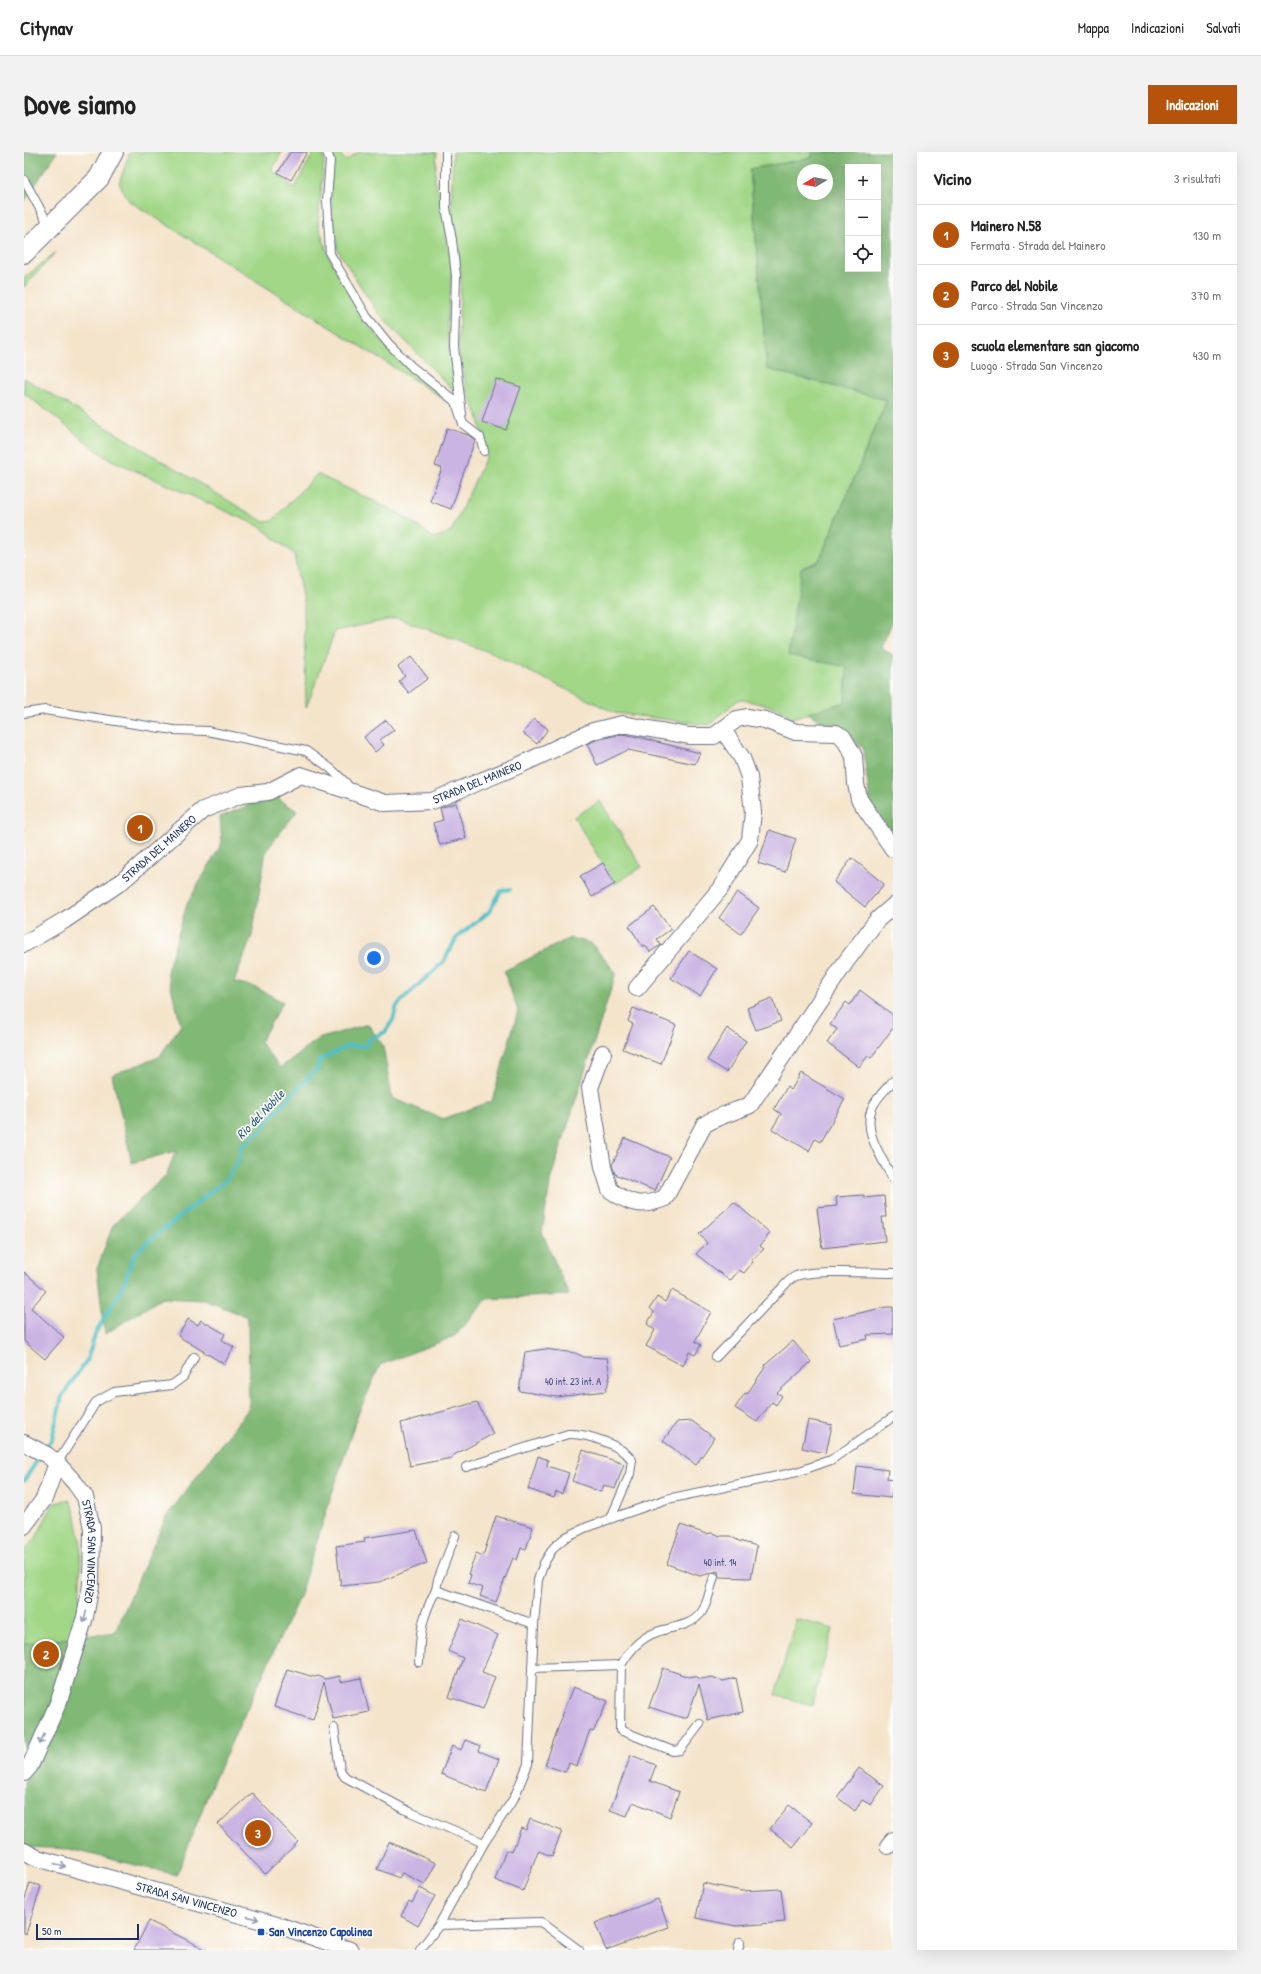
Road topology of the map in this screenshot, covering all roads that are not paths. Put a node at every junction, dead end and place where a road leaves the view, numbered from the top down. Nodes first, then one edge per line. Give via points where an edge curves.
1 (113, 152) edge
2 (327, 152) edge
3 (446, 152) edge
4 (24, 180) edge
5 (50, 228) junction
6 (24, 253) edge
7 (463, 424) junction
8 (484, 451) dead end
9 (24, 712) edge
10 (723, 730) junction
11 (353, 794) junction
12 (893, 849) edge
13 (893, 906) edge
14 (24, 944) edge
15 (637, 988) dead end
16 (603, 1053) dead end
17 (893, 1081) edge
18 (893, 1179) edge
19 (893, 1273) edge
20 (716, 1356) dead end
21 (194, 1357) dead end
22 (893, 1417) edge
23 (41, 1453) edge
24 (466, 1467) dead end
25 (611, 1518) junction
26 (24, 1526) edge
27 (455, 1536) dead end
28 (714, 1577) dead end
29 (436, 1590) junction
30 (534, 1624) junction
31 (418, 1662) dead end
32 (621, 1665) junction
33 (532, 1668) junction
34 (700, 1724) dead end
35 (334, 1728) dead end
36 (24, 1773) edge
37 (484, 1843) junction
38 (24, 1851) edge
39 (438, 1925) junction
40 (350, 1950) edge
41 (420, 1950) edge
42 (579, 1950) edge

1 - 5 street via 99,178
2 - 7 lane via 330,160 327,200 330,254 367,317 388,343 412,366 456,402
3 - 7 lane via 446,208 456,276 454,347
4 - 5 lane
5 - 6 street
7 - 8 lane via 480,437
9 - 11 lane via 45,710 174,730 207,732 306,751 330,768 346,783
10 - 11 street, STRADA DEL MAINERO via 714,736 689,736 622,724 593,731 520,765 432,801 385,803
10 - 12 street, STRADA DEL MAINERO via 738,719 747,717 765,720 796,732 836,733 843,737 854,756 859,798
10 - 15 street via 742,758 749,777 753,812 750,840 720,889
11 - 14 street, STRADA DEL MAINERO via 301,775 268,792 241,795 203,810 121,882
13 - 16 street via 877,920 845,963 750,1105 715,1117 704,1125 665,1198 652,1204 636,1204 610,1190 603,1167 590,1088
17 - 18 lane via 872,1107 868,1120 871,1134
19 - 20 lane via 820,1273 797,1276 790,1280
21 - 23 lane via 183,1377 172,1385 114,1392 96,1402
22 - 25 lane via 831,1460 804,1470 667,1499
23 - 26 street via 44,1499
23 -> 36 street, STRADA SAN VINCENZO via 85,1497 92,1528 91,1585 85,1617 59,1701 30,1766
24 - 25 lane via 568,1434 580,1433 627,1453 632,1460 630,1474
25 - 30 lane via 566,1537 554,1547 544,1563 538,1580
27 - 29 lane
28 - 32 lane via 702,1612 693,1621 646,1637 631,1649
29 - 30 lane
29 - 31 lane via 425,1612 419,1639
30 - 33 lane
32 - 33 lane
32 - 34 lane via 620,1730 673,1751 680,1750
33 - 37 lane via 528,1764 514,1798
35 - 37 lane via 340,1770 345,1777 410,1812
37 - 39 lane
38 -> 40 street, STRADA SAN VINCENZO via 37,1858 284,1927
39 - 41 lane
39 - 42 lane via 541,1922

